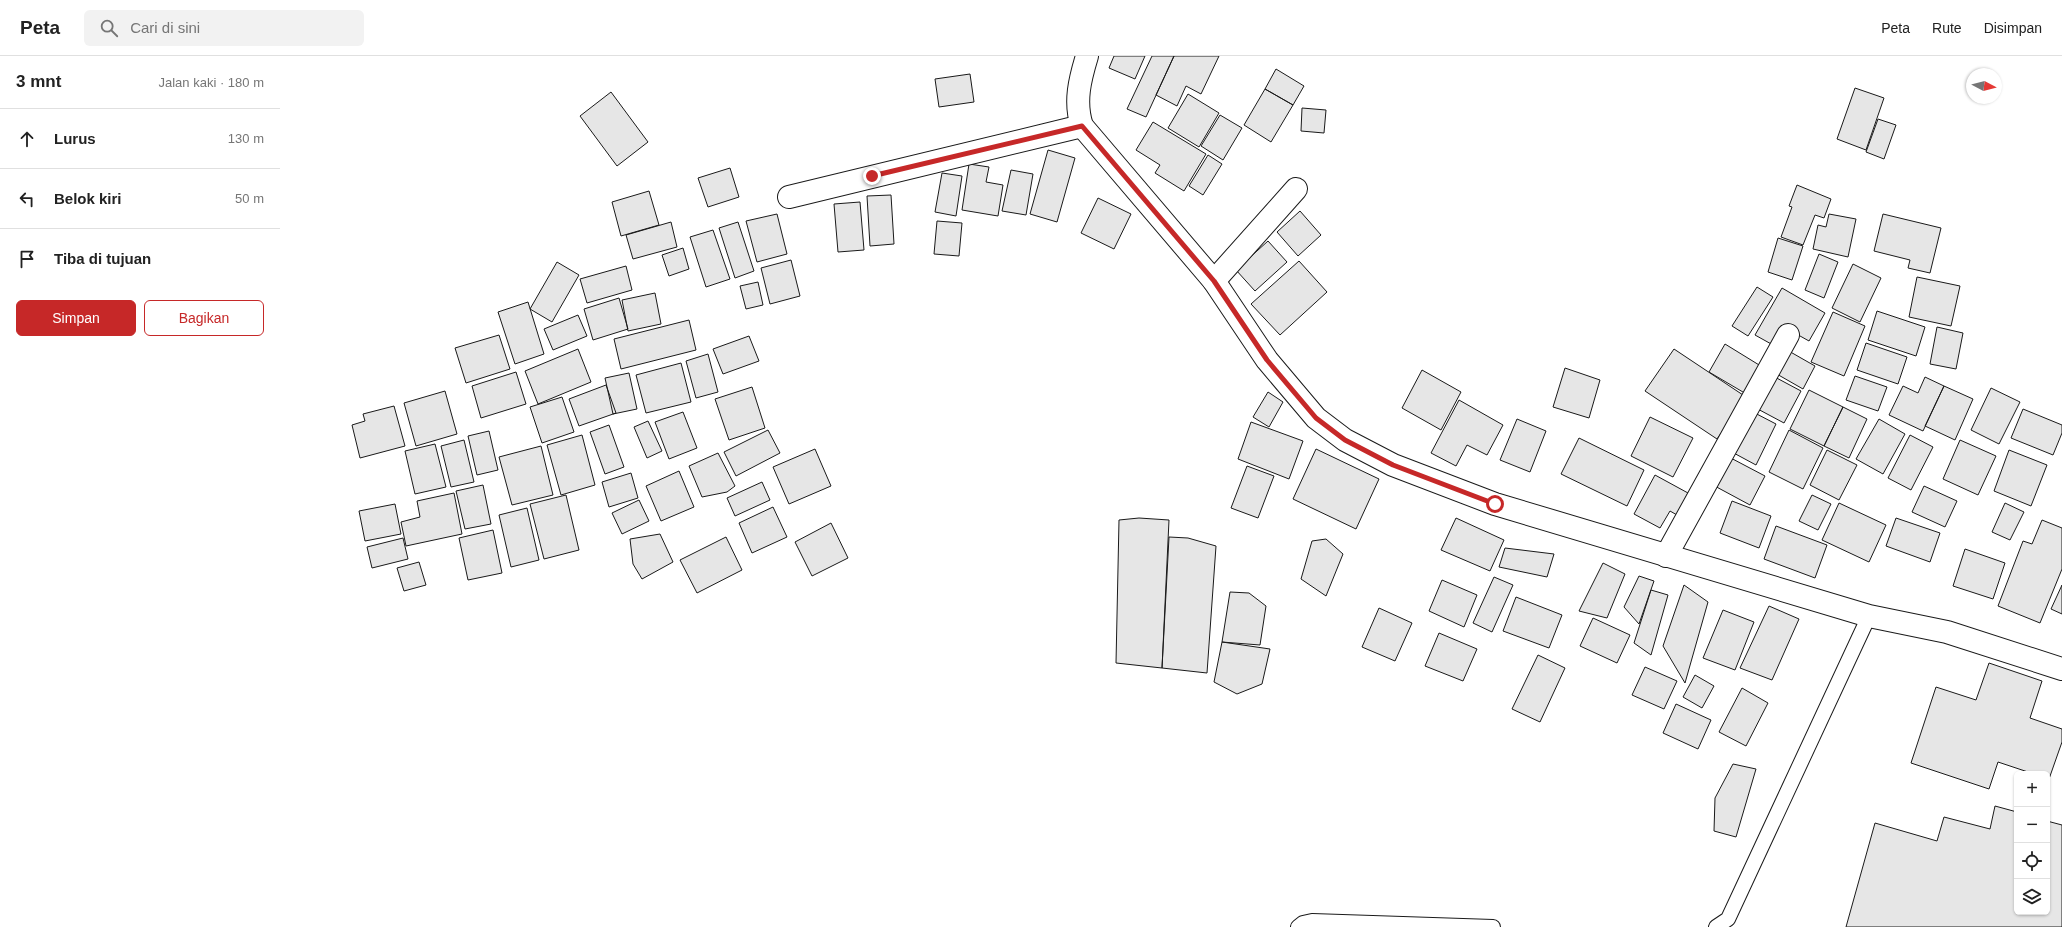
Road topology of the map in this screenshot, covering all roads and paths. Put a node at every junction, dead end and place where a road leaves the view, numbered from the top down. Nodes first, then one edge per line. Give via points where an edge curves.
1 (1087, 56) edge
2 (1082, 126) junction
3 (1296, 189) dead end
4 (789, 197) dead end
5 (1214, 281) junction
6 (1788, 335) dead end
7 (1666, 556) junction
8 (1869, 616) junction
9 (2062, 669) edge
10 (1298, 927) edge
11 (1494, 927) edge
12 (1716, 927) edge

1 - 2 street via 1079,82 1078,115
2 - 4 street
2 - 5 street
3 - 5 street
5 - 7 street via 1267,360 1316,418 1345,440 1393,465 1495,504
6 - 7 street
7 - 8 street
8 - 9 street via 1947,632
8 - 12 lane via 1728,919
10 - 11 lane via 1312,921

